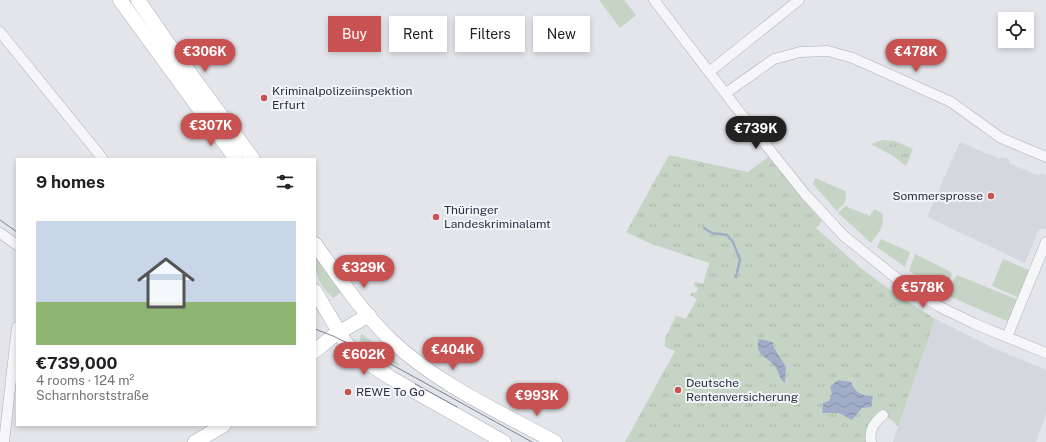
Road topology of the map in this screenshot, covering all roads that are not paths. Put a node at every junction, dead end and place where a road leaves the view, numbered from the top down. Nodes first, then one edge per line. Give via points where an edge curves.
1 (120, 0) edge
2 (138, 0) edge
3 (654, 0) edge
4 (799, 0) edge
5 (0, 32) edge
6 (710, 74) junction
7 (726, 93) junction
8 (197, 95) junction
9 (1046, 157) edge
10 (102, 158) edge
11 (235, 158) edge
12 (252, 158) edge
13 (0, 233) edge
14 (1046, 242) edge
15 (16, 244) edge
16 (316, 245) edge
17 (316, 293) edge
18 (369, 315) junction
19 (339, 332) junction
20 (16, 336) edge
21 (1006, 337) junction
22 (316, 350) edge
23 (1046, 353) edge
24 (883, 415) dead end
25 (216, 427) edge
26 (4, 442) edge
27 (195, 442) edge
28 (504, 442) edge
29 (553, 442) edge
30 (871, 442) edge

1 - 8 main road
2 - 8 main road
3 - 6 street
4 - 6 street
5 - 10 street
6 - 7 street
7 - 9 street via 774,60 800,52 828,51 853,58 950,102 998,136
7 - 21 street via 805,194 849,241 900,281 938,306
8 - 11 main road
8 - 12 main road
13 - 15 street
14 - 21 street
16 - 18 main road
17 - 19 main road
18 - 19 main road
18 - 29 main road via 392,341 431,372
19 - 22 main road
19 - 28 main road via 352,350 372,367
20 - 26 street
21 - 23 street
24 - 30 street via 872,426
25 - 27 main road

